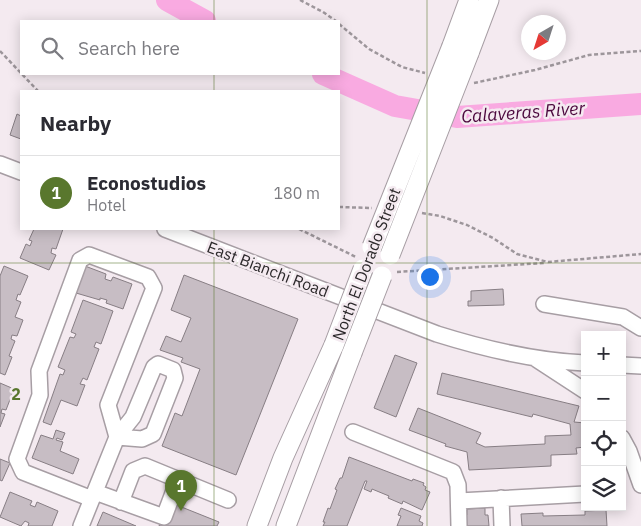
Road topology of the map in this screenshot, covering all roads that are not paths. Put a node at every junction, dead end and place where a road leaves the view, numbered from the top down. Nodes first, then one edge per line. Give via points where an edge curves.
1 (469, 0) edge
2 (489, 0) edge
3 (0, 164) edge
4 (20, 172) edge
5 (168, 230) edge
6 (544, 304) dead end
7 (641, 328) edge
8 (532, 357) junction
9 (581, 363) edge
10 (626, 365) edge
11 (641, 366) edge
12 (581, 388) edge
13 (353, 432) dead end
14 (117, 437) junction
15 (626, 446) edge
16 (178, 480) junction
17 (641, 485) edge
18 (581, 494) edge
19 (94, 495) junction
20 (501, 498) junction
21 (228, 500) dead end
22 (459, 501) junction
23 (121, 502) junction
24 (81, 526) edge
25 (257, 526) edge
26 (286, 526) edge
27 (459, 526) edge
28 (502, 526) edge

1 - 25 main road, North El Dorado Street, bridge via 364,258 334,345 283,458
2 - 26 main road, North El Dorado Street, bridge via 389,268 352,353
3 - 4 street
5 - 8 street, East Bianchi Road via 437,334
6 - 7 street via 623,317
8 - 9 street
8 - 12 street
10 - 11 street
13 - 22 street via 453,472
14 - 14 street via 142,440 153,434 175,378 173,370 158,364 154,367 133,418
14 - 19 street
14 - 19 street via 108,404 154,288 148,277 89,255 80,260 39,371 40,395 17,459 23,472
15 - 17 street
16 - 21 street
16 - 23 street via 145,466 132,471
16 - 23 street via 164,517
18 - 20 street
19 - 23 street
19 - 24 street
20 - 22 street
20 - 28 street
22 - 27 street

